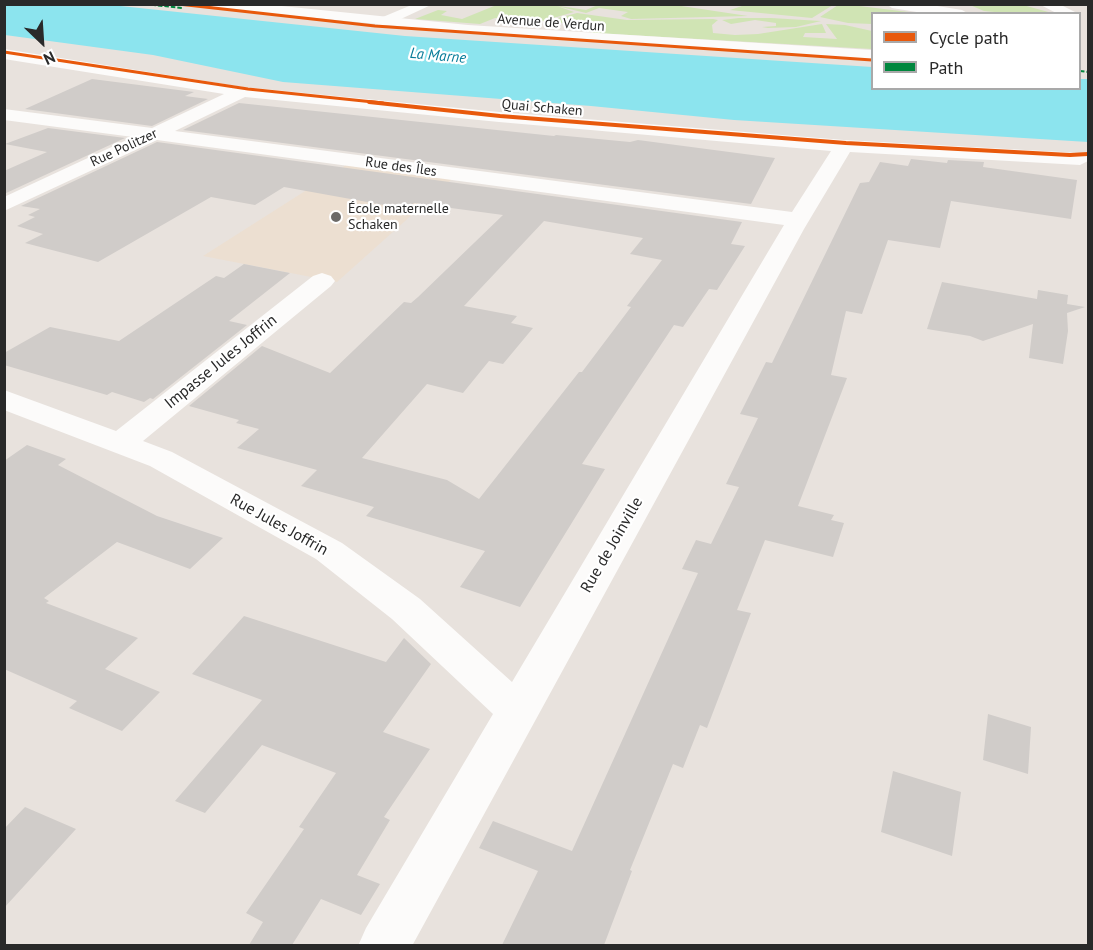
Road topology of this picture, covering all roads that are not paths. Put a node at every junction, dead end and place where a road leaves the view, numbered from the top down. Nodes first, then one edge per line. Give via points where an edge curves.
1 (427, 4) edge
2 (892, 4) edge
3 (1045, 4) edge
4 (222, 5) edge
5 (948, 12) edge
6 (1067, 12) edge
7 (383, 22) junction
8 (4, 54) edge
9 (871, 55) edge
10 (243, 92) junction
11 (4, 114) edge
12 (154, 134) junction
13 (844, 147) junction
14 (1080, 159) dead end
15 (4, 205) edge
16 (798, 220) junction
17 (322, 281) dead end
18 (4, 399) edge
19 (121, 443) junction
20 (517, 711) junction
21 (384, 945) edge

1 - 7 street
2 - 5 street
3 - 6 street
4 - 7 street, Avenue de Verdun
7 - 9 street, Avenue de Verdun
8 - 10 street, Quai Schaken
10 - 12 street, Rue Politzer
10 - 13 street, Quai Schaken
11 - 12 street, Rue des Îles
12 - 15 street, Rue Politzer
12 - 16 street, Rue des Îles
13 - 14 street, Quai Schaken
13 - 16 street, Rue de Joinville
16 - 20 street, Rue de Joinville
17 - 19 street, Impasse Jules Joffrin
18 - 19 street, Rue Jules Joffrin
19 - 20 street, Rue Jules Joffrin via 161,459 329,552 406,609
20 - 21 street, Rue de Joinville

